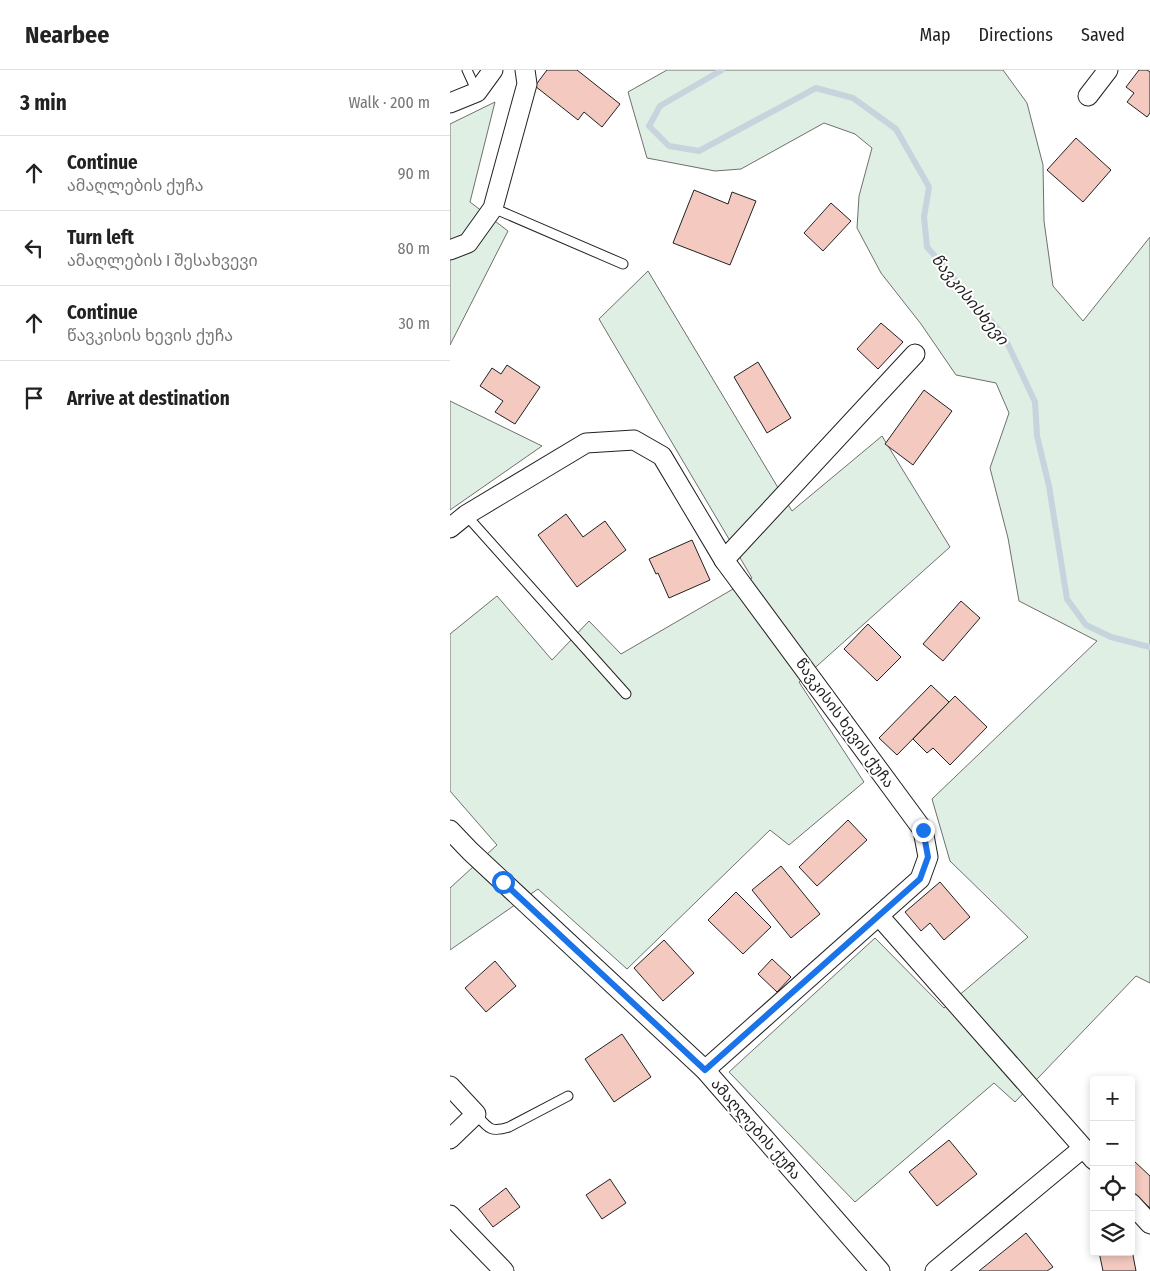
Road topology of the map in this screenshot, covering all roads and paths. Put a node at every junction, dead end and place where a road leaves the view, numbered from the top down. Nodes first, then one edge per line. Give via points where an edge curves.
1 (467, 70) edge
2 (493, 70) edge
3 (525, 70) edge
4 (1108, 70) edge
5 (477, 92) junction
6 (1088, 96) dead end
7 (450, 103) edge
8 (493, 208) junction
9 (450, 250) edge
10 (623, 264) dead end
11 (915, 354) dead end
12 (466, 515) junction
13 (450, 528) edge
14 (724, 560) junction
15 (626, 694) dead end
16 (450, 830) edge
17 (879, 916) junction
18 (705, 1070) junction
19 (450, 1086) edge
20 (568, 1096) dead end
21 (476, 1114) junction
22 (450, 1139) edge
23 (1088, 1154) edge
24 (1135, 1207) edge
25 (450, 1216) edge
26 (1150, 1224) edge
27 (504, 1271) edge
28 (880, 1271) edge
29 (935, 1271) edge

1 - 5 lane
2 - 5 street
3 - 8 street via 527,84
4 - 6 street
5 - 7 street
8 - 9 street via 468,243
8 - 10 lane
11 - 14 street
12 - 13 street, წავკისის ხევის ქუჩა
12 - 14 street, წავკისის ხევის ქუჩა via 586,444 634,440 662,456
12 - 15 lane
14 - 17 street, წავკისის ხევის ქუჩა via 923,830 928,857 920,879
16 - 18 street, ამაღლების ქუჩა
17 - 18 street, წავკისის ხევის ქუჩა
17 - 23 street
18 - 28 street, ამაღლების ქუჩა
19 - 21 street
20 - 21 lane via 501,1129 488,1127
21 - 22 street
23 - 29 street
24 - 26 street
25 - 27 street

